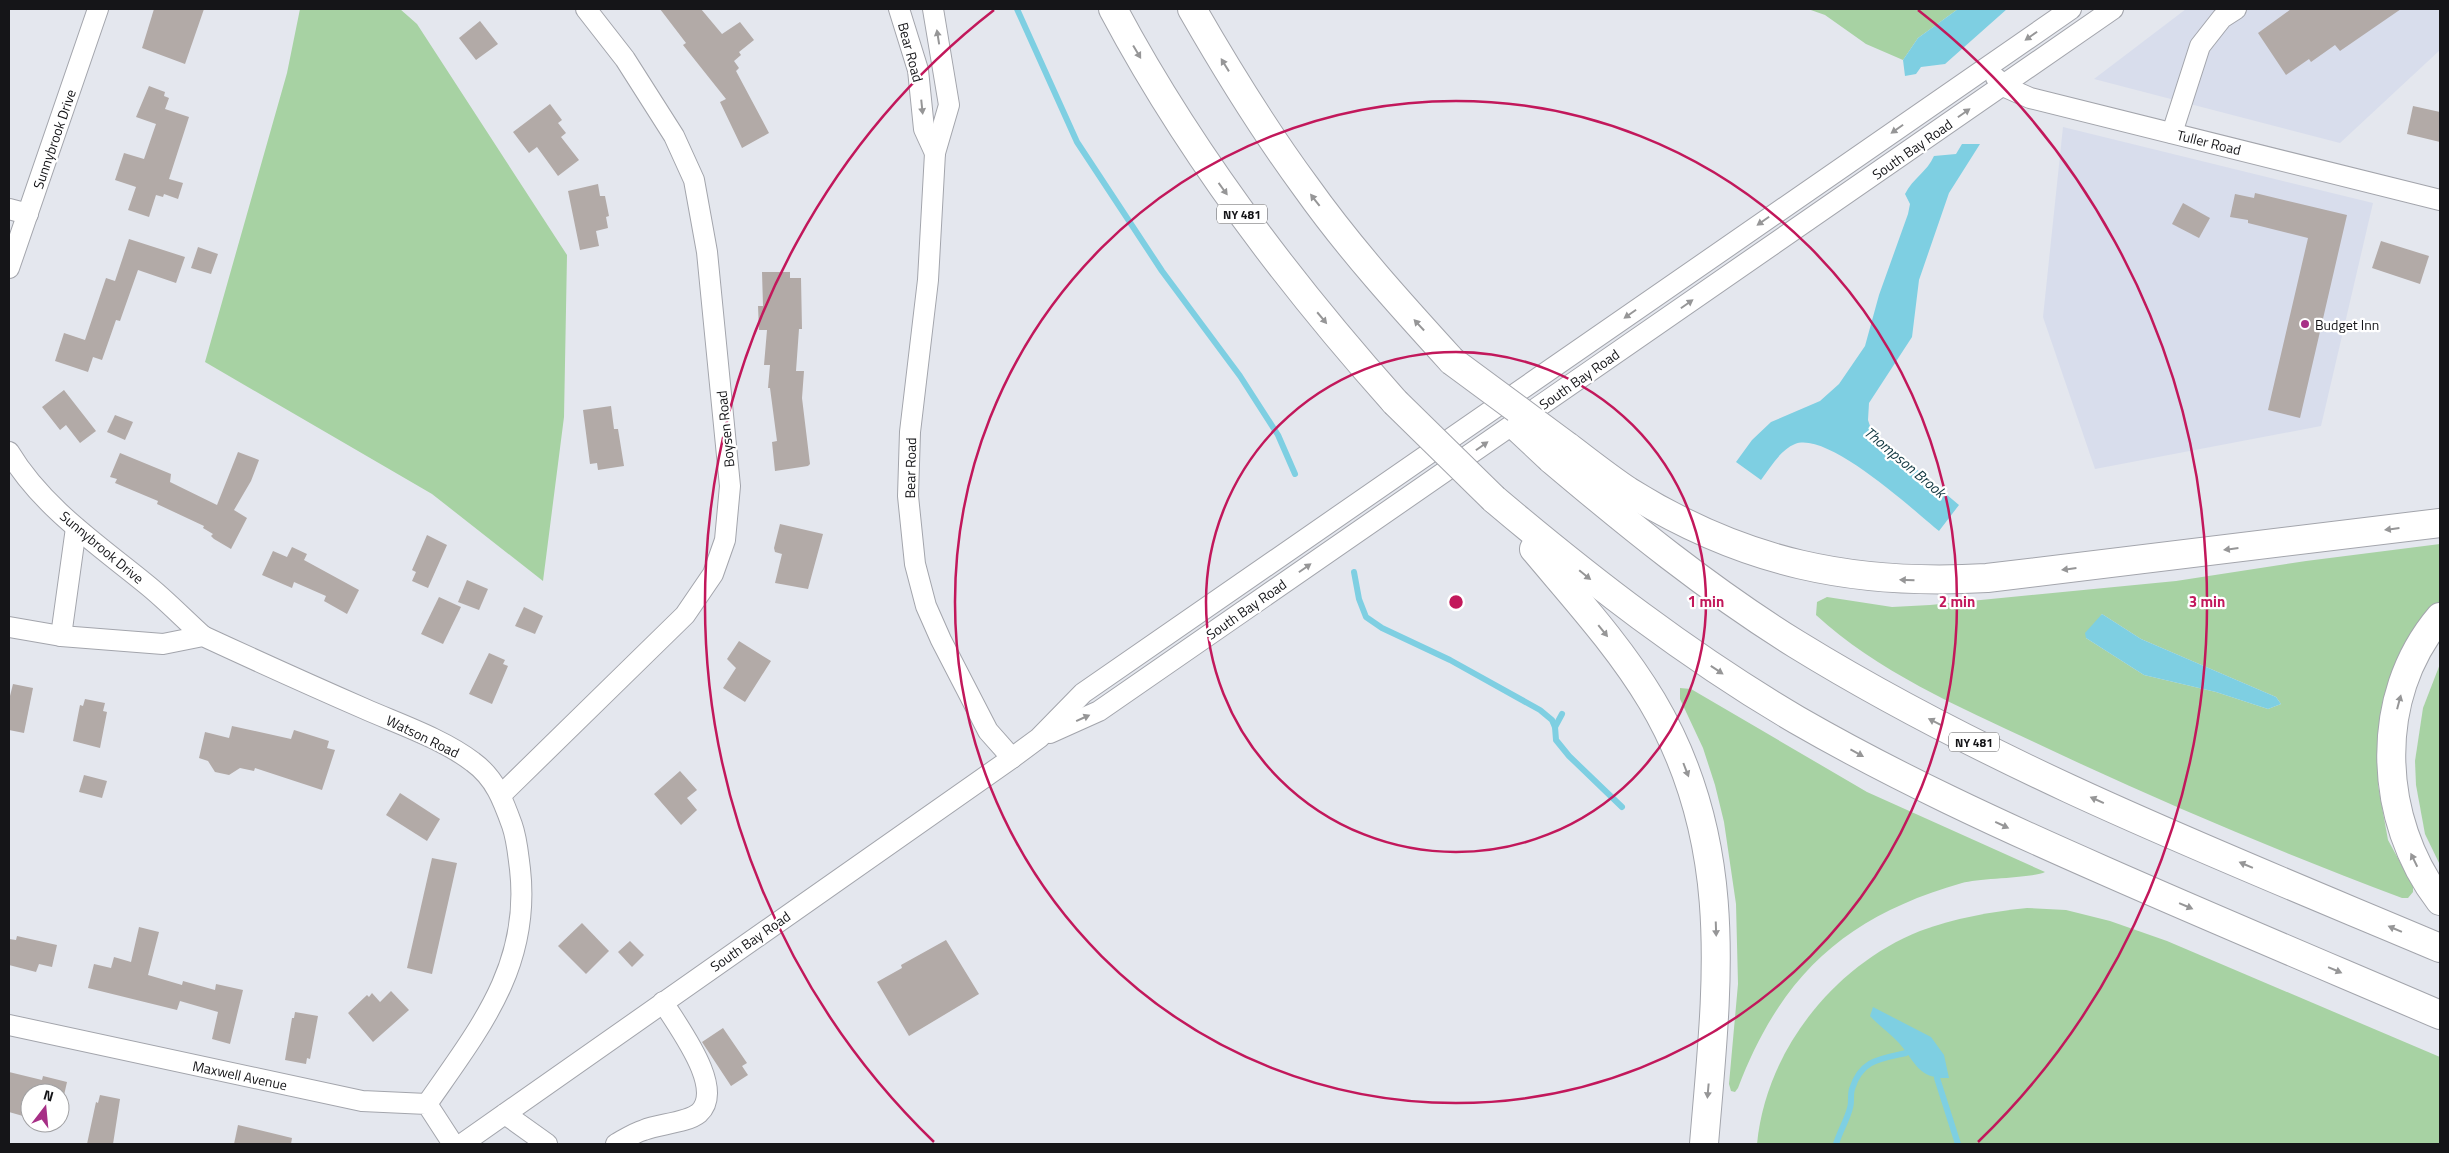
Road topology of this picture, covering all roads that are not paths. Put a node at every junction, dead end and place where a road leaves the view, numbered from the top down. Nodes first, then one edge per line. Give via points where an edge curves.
1 (98, 9) edge
2 (586, 9) edge
3 (899, 9) edge
4 (934, 9) edge
5 (1113, 9) edge
6 (1192, 9) edge
7 (2071, 9) edge
8 (2113, 9) edge
9 (2236, 9) edge
10 (1987, 67) junction
11 (2003, 86) junction
12 (2172, 133) junction
13 (935, 153) junction
14 (2440, 200) edge
15 (9, 209) edge
16 (28, 214) junction
17 (9, 268) edge
18 (9, 452) edge
19 (1559, 452) junction
20 (1494, 499) junction
21 (2440, 523) edge
22 (76, 528) junction
23 (2440, 617) edge
24 (9, 628) edge
25 (61, 636) junction
26 (203, 636) junction
27 (1039, 738) junction
28 (1012, 758) junction
29 (501, 795) junction
30 (2440, 901) edge
31 (2440, 948) edge
32 (663, 1002) junction
33 (2440, 1015) edge
34 (9, 1025) edge
35 (427, 1104) junction
36 (505, 1114) junction
37 (453, 1144) edge
38 (462, 1144) edge
39 (547, 1144) edge
40 (616, 1144) edge
41 (1704, 1144) edge

1 - 16 street, Sunnybrook Drive
2 - 29 street, Boysen Road via 625,59 674,136 694,180 708,252 730,486 725,540 713,574 685,615
3 -> 13 street, Bear Road via 918,70 924,129
13 -> 4 street, Bear Road via 948,105
5 -> 20 highway, NY 481, bridge via 1210,171 1302,293 1395,402
19 -> 6 highway, NY 481, bridge via 1452,361 1353,248 1306,187 1222,61
7 -> 10 street, South Bay Road
8 - 11 street, South Bay Road
9 - 12 street via 2222,18 2200,46
10 - 11 street, Tuller Road
10 -> 27 street, South Bay Road via 1083,693
11 - 12 street, Tuller Road via 2030,98
27 -> 11 street, South Bay Road via 1099,711
12 - 14 street, Tuller Road
13 - 28 street, Bear Road via 928,280 910,432 908,496 915,564 926,606 941,640 988,731
15 - 16 street
16 - 17 street, Sunnybrook Drive
18 - 22 street, Sunnybrook Drive via 42,495
21 -> 19 highway via 2029,574 1941,580 1868,577 1807,567 1717,538
31 -> 19 highway, NY 481 via 2065,786 1858,681 1733,603 1663,551
20 -> 33 highway, NY 481 via 1607,592 1669,638 1773,706 1864,757 2080,861
20 -> 41 highway via 1632,670 1671,735 1698,806 1710,863 1717,942 1716,997
22 - 25 street
22 - 26 street, Sunnybrook Drive
30 -> 23 highway via 2413,860 2402,832 2394,795 2390,750 2393,724 2408,672
24 - 25 street
25 - 26 street via 163,644
26 - 29 street, Watson Road via 429,737 472,761 488,775
27 - 28 street, South Bay Road
28 - 32 street, South Bay Road
29 - 35 street, Watson Road via 516,836 522,888 517,947 503,985 479,1029
32 - 36 street, South Bay Road
32 - 40 street via 705,1077 708,1092 705,1104 699,1113 643,1130
34 - 35 street, Maxwell Avenue via 362,1101
35 - 37 street
36 - 38 street, South Bay Road
36 - 39 street

